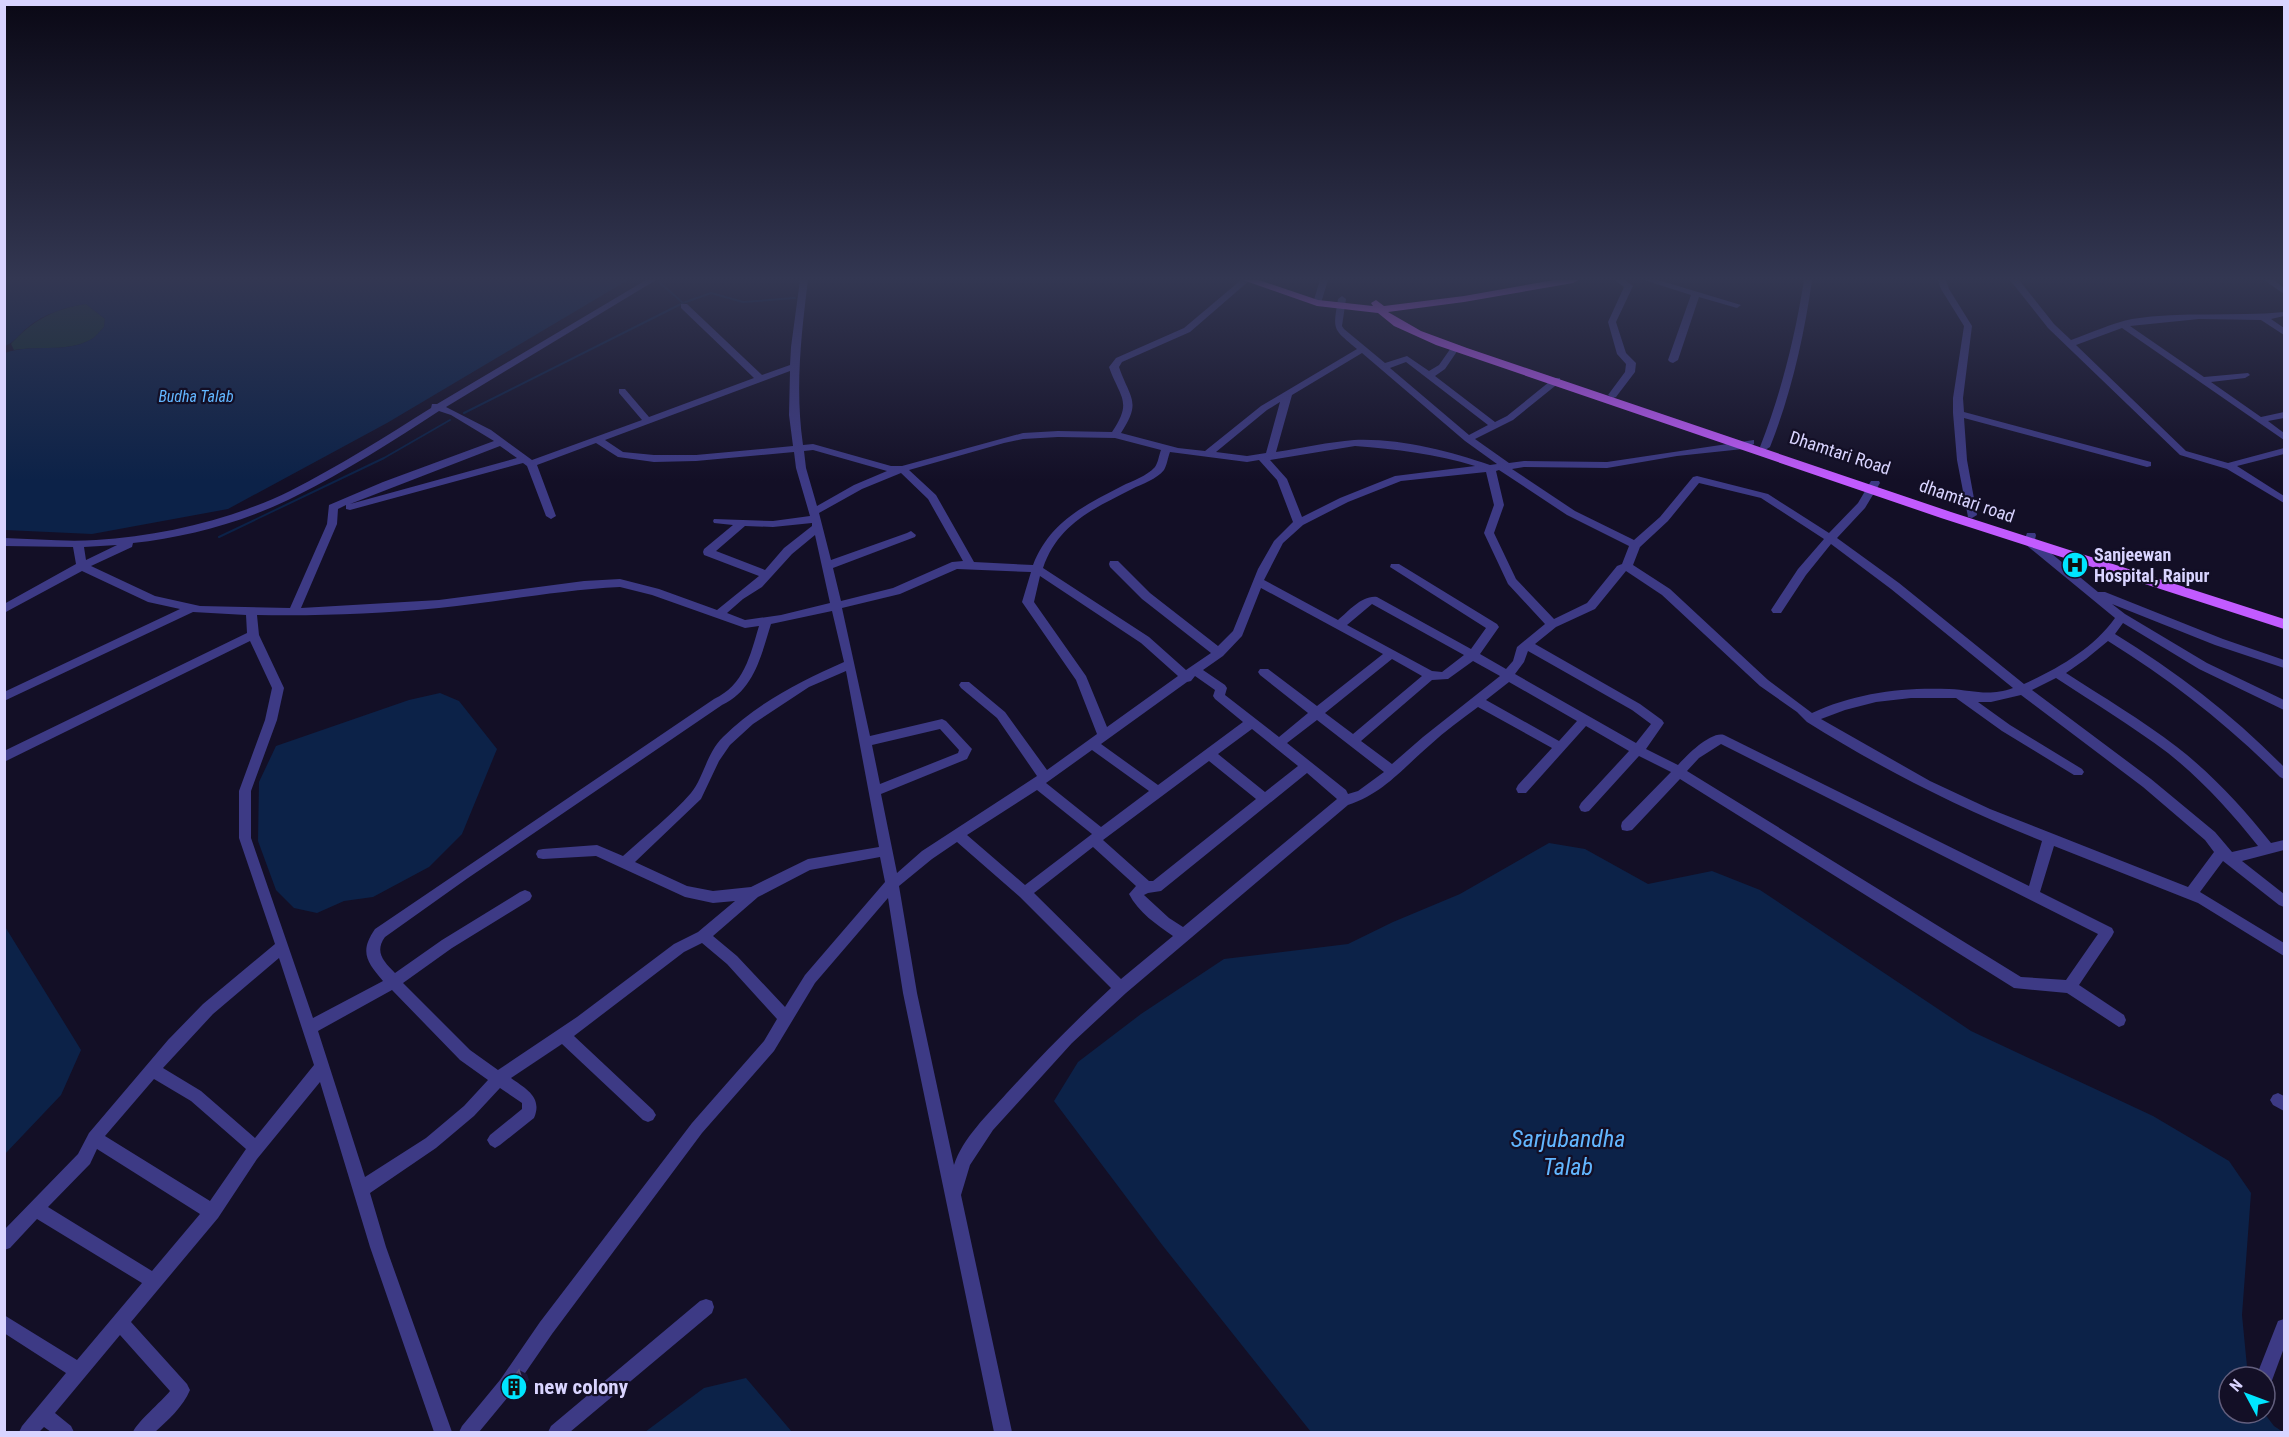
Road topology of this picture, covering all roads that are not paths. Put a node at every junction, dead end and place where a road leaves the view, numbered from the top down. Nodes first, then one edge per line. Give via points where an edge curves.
1 (531, 347) edge
2 (537, 347) edge
3 (727, 347) edge
4 (795, 347) edge
5 (1148, 347) edge
6 (1358, 347) edge
7 (1456, 347) joint
8 (1476, 347) edge
9 (1620, 347) edge
10 (1677, 347) edge
11 (1795, 347) edge
12 (1965, 347) edge
13 (2072, 347) edge
14 (2155, 347) edge
15 (1361, 350) junction
16 (1673, 360) dead end
17 (795, 366) junction
18 (1383, 367) junction
19 (1430, 375) junction
20 (2245, 375) dead end
21 (760, 379) junction
22 (1557, 380) junction
23 (2204, 380) junction
24 (622, 391) dead end
25 (1288, 392) junction
26 (1613, 394) junction
27 (435, 406) junction
28 (1958, 413) junction
29 (2284, 415) edge
30 (2260, 420) junction
31 (648, 421) junction
32 (1494, 426) junction
33 (1708, 434) junction
34 (1115, 435) junction
35 (2284, 437) edge
36 (1468, 439) junction
37 (598, 440) junction
38 (500, 442) junction
39 (1747, 444) junction
40 (798, 447) junction
41 (1765, 447) junction
42 (1166, 448) junction
43 (1677, 453) junction
44 (2283, 453) edge
45 (1208, 454) junction
46 (1266, 457) junction
47 (527, 462) junction
48 (2146, 464) dead end
49 (2231, 467) junction
50 (1500, 468) junction
51 (903, 469) junction
52 (1874, 486) junction
53 (2284, 500) edge
54 (333, 512) junction
55 (1972, 515) junction
56 (551, 516) dead end
57 (816, 520) junction
58 (718, 521) dead end
59 (742, 523) junction
60 (1299, 523) junction
61 (911, 535) dead end
62 (1830, 538) junction
63 (2030, 538) junction
64 (138, 539) junction
65 (4, 542) edge
66 (78, 544) junction
67 (1635, 545) junction
68 (970, 564) junction
69 (1114, 564) dead end
70 (82, 566) junction
71 (827, 566) junction
72 (1627, 566) junction
73 (1395, 567) dead end
74 (1037, 568) junction
75 (767, 575) junction
76 (1258, 581) junction
77 (2089, 590) junction
78 (837, 606) junction
79 (192, 608) junction
80 (4, 609) edge
81 (1777, 610) dead end
82 (250, 611) junction
83 (294, 612) junction
84 (718, 615) junction
85 (2121, 617) junction
86 (2284, 617) edge
87 (766, 621) junction
88 (1341, 624) junction
89 (1552, 624) junction
90 (2284, 624) edge
91 (253, 635) junction
92 (2108, 635) junction
93 (1529, 646) junction
94 (1219, 653) junction
95 (1391, 654) junction
96 (1473, 655) junction
97 (850, 664) junction
98 (2284, 664) edge
99 (1264, 672) dead end
100 (2055, 672) junction
101 (1191, 674) junction
102 (1430, 675) junction
103 (1509, 675) junction
104 (965, 685) dead end
105 (2022, 689) junction
106 (1959, 694) junction
107 (4, 697) edge
108 (1477, 701) junction
109 (2284, 705) edge
110 (1317, 713) junction
111 (1811, 719) junction
112 (1585, 720) junction
113 (1252, 722) junction
114 (1098, 740) junction
115 (1353, 741) junction
116 (865, 742) junction
117 (1279, 743) junction
118 (1560, 747) junction
119 (1637, 750) junction
120 (1209, 754) junction
121 (4, 757) edge
122 (1307, 766) junction
123 (1679, 771) junction
124 (1393, 772) junction
125 (2078, 772) dead end
126 (2284, 774) edge
127 (1040, 780) junction
128 (1522, 789) dead end
129 (1158, 791) junction
130 (874, 792) junction
131 (1266, 799) junction
132 (1344, 801) junction
133 (1585, 807) dead end
134 (1627, 826) dead end
135 (958, 835) junction
136 (1097, 837) junction
137 (2049, 839) junction
138 (2284, 845) edge
139 (2269, 849) junction
140 (885, 851) junction
141 (543, 854) dead end
142 (2226, 855) junction
143 (625, 863) junction
144 (892, 884) junction
145 (1146, 887) junction
146 (753, 893) junction
147 (1025, 893) junction
148 (2033, 894) junction
149 (2191, 894) junction
150 (525, 896) dead end
151 (2284, 901) edge
152 (1184, 935) junction
153 (703, 936) junction
154 (282, 947) junction
155 (2284, 950) edge
156 (394, 982) junction
157 (2070, 987) junction
158 (1121, 988) junction
159 (786, 1018) junction
160 (2119, 1020) dead end
161 (309, 1028) junction
162 (562, 1034) junction
163 (322, 1067) junction
164 (153, 1070) junction
165 (499, 1079) junction
166 (648, 1115) dead end
167 (94, 1138) junction
168 (495, 1140) dead end
169 (257, 1149) junction
170 (361, 1189) junction
171 (952, 1197) junction
172 (36, 1209) junction
173 (212, 1212) junction
174 (4, 1242) edge
175 (155, 1282) junction
176 (706, 1307) dead end
177 (4, 1323) edge
178 (120, 1323) junction
179 (2284, 1327) edge
180 (2270, 1365) edge
181 (80, 1372) junction
182 (43, 1415) junction
183 (28, 1432) edge
184 (65, 1432) edge
185 (142, 1432) edge
186 (443, 1432) edge
187 (468, 1432) edge
188 (557, 1432) edge
189 (1003, 1432) edge

1 - 27 street
2 - 27 street
3 - 21 street
4 - 17 street
5 - 34 street via 1119,360 1114,367 1128,394 1129,415
6 - 15 street
7 - 19 street
7 - 22 main road, dhamtari road
8 - 26 main road, Dhamtari Road
9 - 26 street via 1631,363 1630,372
10 - 16 street
11 - 41 street via 1779,412
12 - 28 street
13 - 49 street via 2183,453
14 - 23 street
15 - 18 street
15 - 25 street
17 - 21 street
17 - 40 street
18 - 19 street via 1407,359
18 - 36 street
19 - 32 street
20 - 23 street
21 - 31 street
22 - 32 street
22 - 33 main road, dhamtari road
23 - 30 street
24 - 31 street
25 - 45 street
25 - 46 street
26 - 39 main road, Dhamtari Road
27 - 38 street
27 - 64 street via 365,454 292,494 219,522
28 - 48 street
28 - 55 street
29 - 30 street
30 - 35 street
31 - 37 street
32 - 36 street
33 - 39 main road, dhamtari road
33 - 43 street
34 - 42 street
34 - 51 street via 1023,436
36 - 50 street
37 - 40 street via 620,455 703,459
37 - 47 street
38 - 47 street
38 - 54 street via 387,484 333,507
39 - 41 main road, Dhamtari Road
39 - 43 street
39 - 52 main road, dhamtari road
40 - 51 street via 813,447 861,462
40 - 57 street
41 - 52 main road, Dhamtari Road
42 - 45 street
42 - 74 street via 1160,468 1071,520 1048,542
43 - 50 street via 1607,465 1524,464
44 - 49 street
45 - 46 street
46 - 50 street via 1355,443 1446,454
46 - 60 street via 1282,479
47 - 54 street
47 - 56 street
49 - 53 street
50 - 60 street via 1399,478
50 - 67 street via 1571,513
50 - 89 street via 1499,505 1489,533 1512,581
51 - 57 street via 858,488
51 - 68 street via 932,497
52 - 55 main road, Dhamtari Road
52 - 62 street via 1859,509
52 - 63 main road, dhamtari road
54 - 83 street via 332,524
55 - 63 main road, Dhamtari Road
57 - 59 street
57 - 71 street
57 - 75 street
58 - 59 street
59 - 75 street via 708,552
60 - 76 street via 1280,541
61 - 71 street
62 - 67 street via 1764,496 1697,479 1664,519
62 - 81 street
62 - 105 street
63 - 77 street
63 - 86 main road, Dhamtari Road
63 - 90 main road, dhamtari road
64 - 66 street
64 - 70 street
65 - 66 street
66 - 70 street
67 - 72 street
68 - 74 street
68 - 78 street via 956,565 896,591
69 - 94 street via 1146,596
70 - 79 street via 152,599
70 - 80 street
71 - 78 street
72 - 89 street via 1591,606
72 - 111 street via 1665,592 1764,683
73 - 96 street via 1493,627
74 - 101 street
74 - 114 street via 1028,602 1089,692
75 - 84 street
76 - 88 street
76 - 94 street via 1238,633
77 - 85 street
77 - 98 street
78 - 87 street
78 - 97 street
79 - 82 street
79 - 107 street
82 - 83 street
82 - 91 street
83 - 84 street via 439,604 620,583
84 - 87 street via 745,624
85 - 92 street
85 - 109 street via 2203,666
87 - 156 street via 747,676 728,699 718,702 380,933 373,943 374,960
88 - 95 street
88 - 96 street via 1373,600
89 - 93 street
91 - 121 street
91 - 154 street via 278,688 271,720 245,791 245,838
92 - 100 street
92 - 126 street via 2171,675 2245,734
93 - 103 street via 1521,650
93 - 119 street via 1656,720 1656,728
94 - 101 street
95 - 102 street
95 - 110 street
96 - 102 street via 1444,676
96 - 103 street
97 - 116 street
97 - 143 street via 805,684 749,721 714,758 697,795
99 - 110 street
100 - 105 street
100 - 139 street via 2188,763 2230,802
101 - 113 street via 1221,688 1219,696
101 - 114 street
102 - 115 street
103 - 108 street
103 - 112 street
104 - 127 street via 1001,715
105 - 106 street via 1991,698
105 - 142 street via 2147,783 2210,836
106 - 111 street via 1866,699
106 - 125 street
108 - 118 street
108 - 124 street
110 - 115 street
110 - 117 street
111 - 137 street via 1926,785
112 - 118 street
112 - 119 street
113 - 117 street
113 - 120 street
114 - 127 street
114 - 129 street
115 - 124 street
116 - 130 street
116 - 130 street via 942,724 966,748 963,756
117 - 122 street
118 - 128 street
119 - 123 street
119 - 133 street
120 - 129 street
120 - 131 street
122 - 131 street
122 - 132 street via 1342,794
123 - 134 street
123 - 148 street via 1720,738
123 - 157 street via 2019,983
124 - 132 street via 1362,795
127 - 135 street
127 - 136 street
129 - 136 street
130 - 140 street
131 - 145 street via 1156,887
132 - 152 street
135 - 144 street
135 - 147 street
136 - 145 street
136 - 147 street
137 - 148 street
137 - 149 street
138 - 139 street
139 - 142 street
140 - 144 street
140 - 146 street via 808,865
141 - 143 street via 597,849
142 - 149 street
142 - 151 street
143 - 146 street via 685,891 713,897
144 - 159 street via 810,979
144 - 171 street via 909,993
145 - 152 street via 1136,894 1139,898
146 - 153 street
147 - 158 street
148 - 157 street via 2108,932
149 - 155 street
150 - 156 street
152 - 158 street
153 - 159 street via 732,960
153 - 162 street via 679,948
154 - 161 street
154 - 164 street via 208,1010
156 - 161 street
156 - 165 street via 465,1055
157 - 160 street
158 - 171 street via 1067,1038 988,1125 963,1161
159 - 187 street via 769,1046 697,1128
161 - 163 street
162 - 165 street
162 - 166 street
163 - 169 street
163 - 170 street
164 - 167 street
164 - 169 street via 196,1096
165 - 168 street via 528,1100 530,1106 529,1113
165 - 170 street via 470,1111 431,1143
167 - 172 street via 84,1159
167 - 173 street
169 - 173 street
170 - 186 street
171 - 189 street
172 - 174 street
172 - 175 street
173 - 175 street
175 - 178 street
176 - 188 street
177 - 181 street
178 - 181 street
178 - 185 street via 181,1390 165,1412
179 - 180 street
181 - 182 street
182 - 183 street
182 - 184 street

